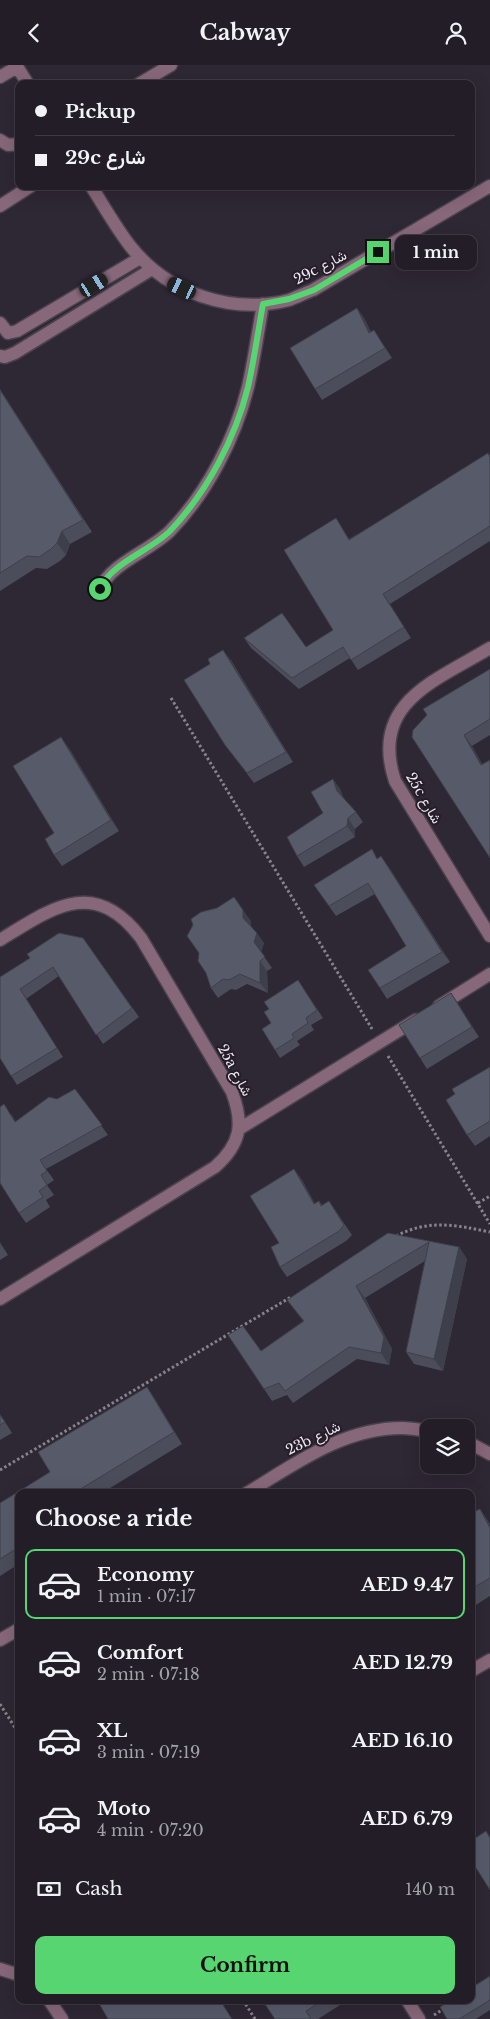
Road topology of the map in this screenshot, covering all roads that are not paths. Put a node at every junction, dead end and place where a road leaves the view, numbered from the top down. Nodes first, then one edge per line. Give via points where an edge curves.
1 (171, 65) edge
2 (17, 66) edge
3 (0, 77) edge
4 (26, 80) edge
5 (146, 80) edge
6 (0, 139) edge
7 (15, 144) edge
8 (490, 186) edge
9 (25, 190) edge
10 (94, 190) edge
11 (0, 207) edge
12 (140, 258) junction
13 (152, 269) junction
14 (263, 304) junction
15 (0, 323) edge
16 (0, 356) edge
17 (100, 589) dead end
18 (490, 648) edge
19 (485, 915) edge
20 (490, 936) edge
21 (0, 940) edge
22 (490, 974) edge
23 (239, 1129) junction
24 (0, 1299) edge
25 (420, 1430) edge
26 (475, 1446) edge
27 (490, 1454) edge
28 (254, 1489) edge
29 (15, 1631) edge
30 (0, 1640) edge
31 (490, 1660) edge
32 (475, 1669) edge
33 (0, 1969) edge
34 (15, 1974) edge
35 (53, 2004) edge
36 (410, 2004) edge
37 (62, 2019) edge
38 (419, 2019) edge

1 - 5 street
2 - 3 street
2 - 4 street
6 - 7 street via 8,145
8 - 14 street, 29c شارع via 314,290
9 - 11 street
10 - 12 street, 29c شارع
12 - 13 street, 29c شارع
12 - 15 street via 17,331 8,333
13 - 14 street, 29c شارع via 193,293 216,301
13 - 16 street via 16,353
14 - 17 street via 245,396 212,472 187,511 169,531 150,548 112,572
18 - 19 street, 25c شارع via 413,696 400,710 388,745 396,781
19 - 20 street, 25c شارع
21 - 23 street, 25a شارع via 61,905 98,905 130,923 232,1092 239,1110
22 - 23 street
23 - 24 street, 25a شارع via 235,1144 215,1167
25 - 28 street, 23b شارع via 369,1431 337,1440
26 - 27 street
29 - 30 street
31 - 32 street
33 - 34 street
35 - 37 street
36 - 38 street

